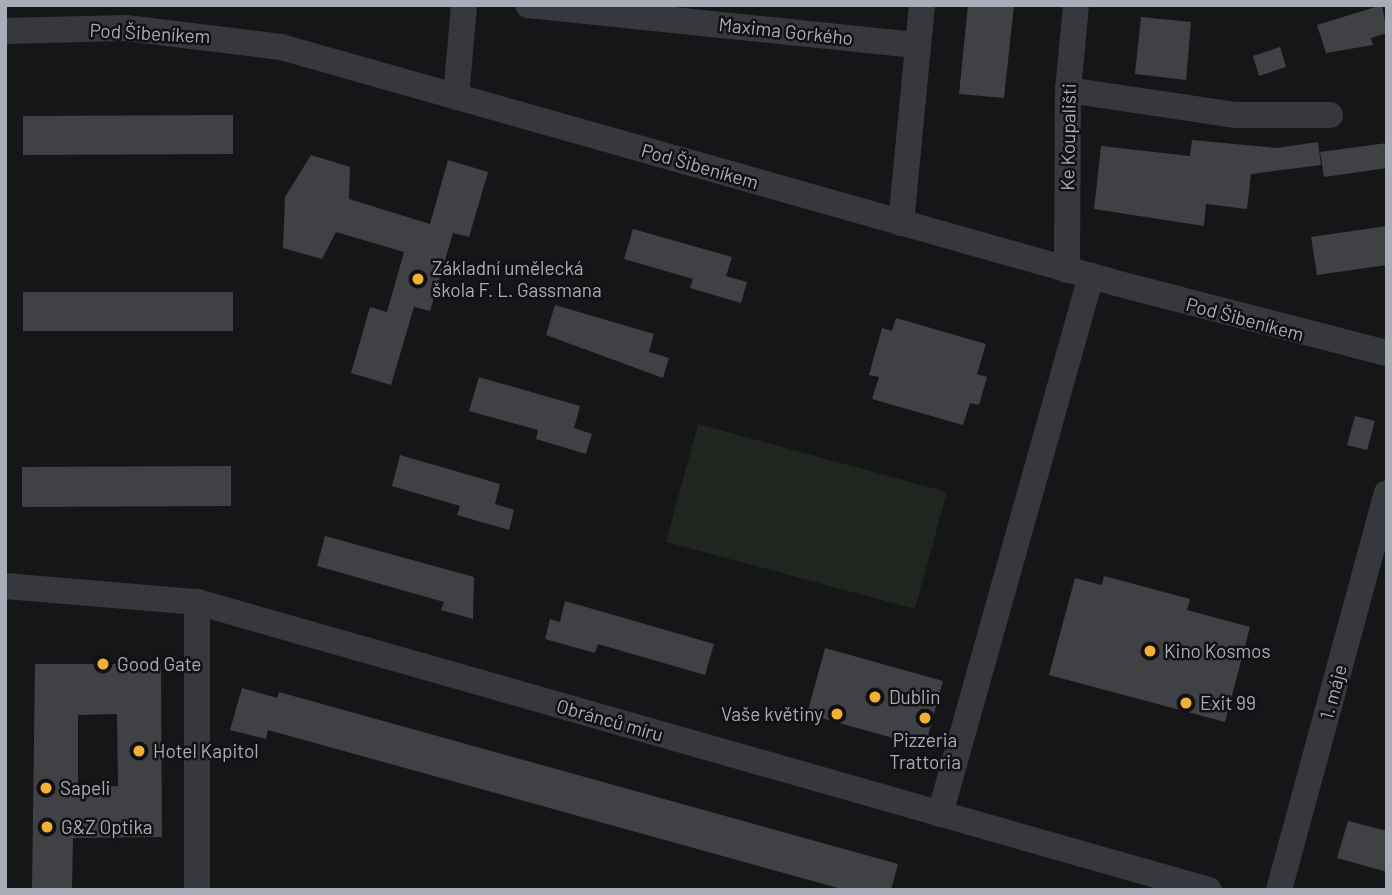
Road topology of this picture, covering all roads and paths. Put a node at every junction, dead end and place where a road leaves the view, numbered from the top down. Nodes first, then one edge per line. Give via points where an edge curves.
1 (464, 5) edge
2 (528, 5) edge
3 (922, 5) edge
4 (1076, 5) edge
5 (127, 17) edge
6 (5, 31) edge
7 (918, 45) junction
8 (1068, 90) junction
9 (456, 97) junction
10 (1329, 115) dead end
11 (901, 223) junction
12 (1079, 273) junction
13 (1387, 353) edge
14 (1387, 493) edge
15 (5, 586) edge
16 (197, 602) junction
17 (940, 814) junction
18 (1143, 881) edge
19 (197, 890) edge
20 (1209, 890) edge
21 (1279, 890) edge

1 - 9 street
2 - 7 street, Maxima Gorkého
3 - 7 street
4 - 8 street, Ke Koupališti
5 - 6 street, Pod Šibeníkem
5 - 9 street, Pod Šibeníkem via 281,47
7 - 11 street
8 - 10 street via 1236,115
8 - 12 street, Ke Koupališti
9 - 11 street, Pod Šibeníkem
11 - 12 street, Pod Šibeníkem
12 - 13 street, Pod Šibeníkem
12 - 17 street, Ke Koupališti
14 - 21 street, 1. máje
15 - 16 street, Obránců míru
16 - 17 street, Obránců míru
16 - 19 street
17 - 18 street, Obránců míru
18 - 20 street, Obránců míru

